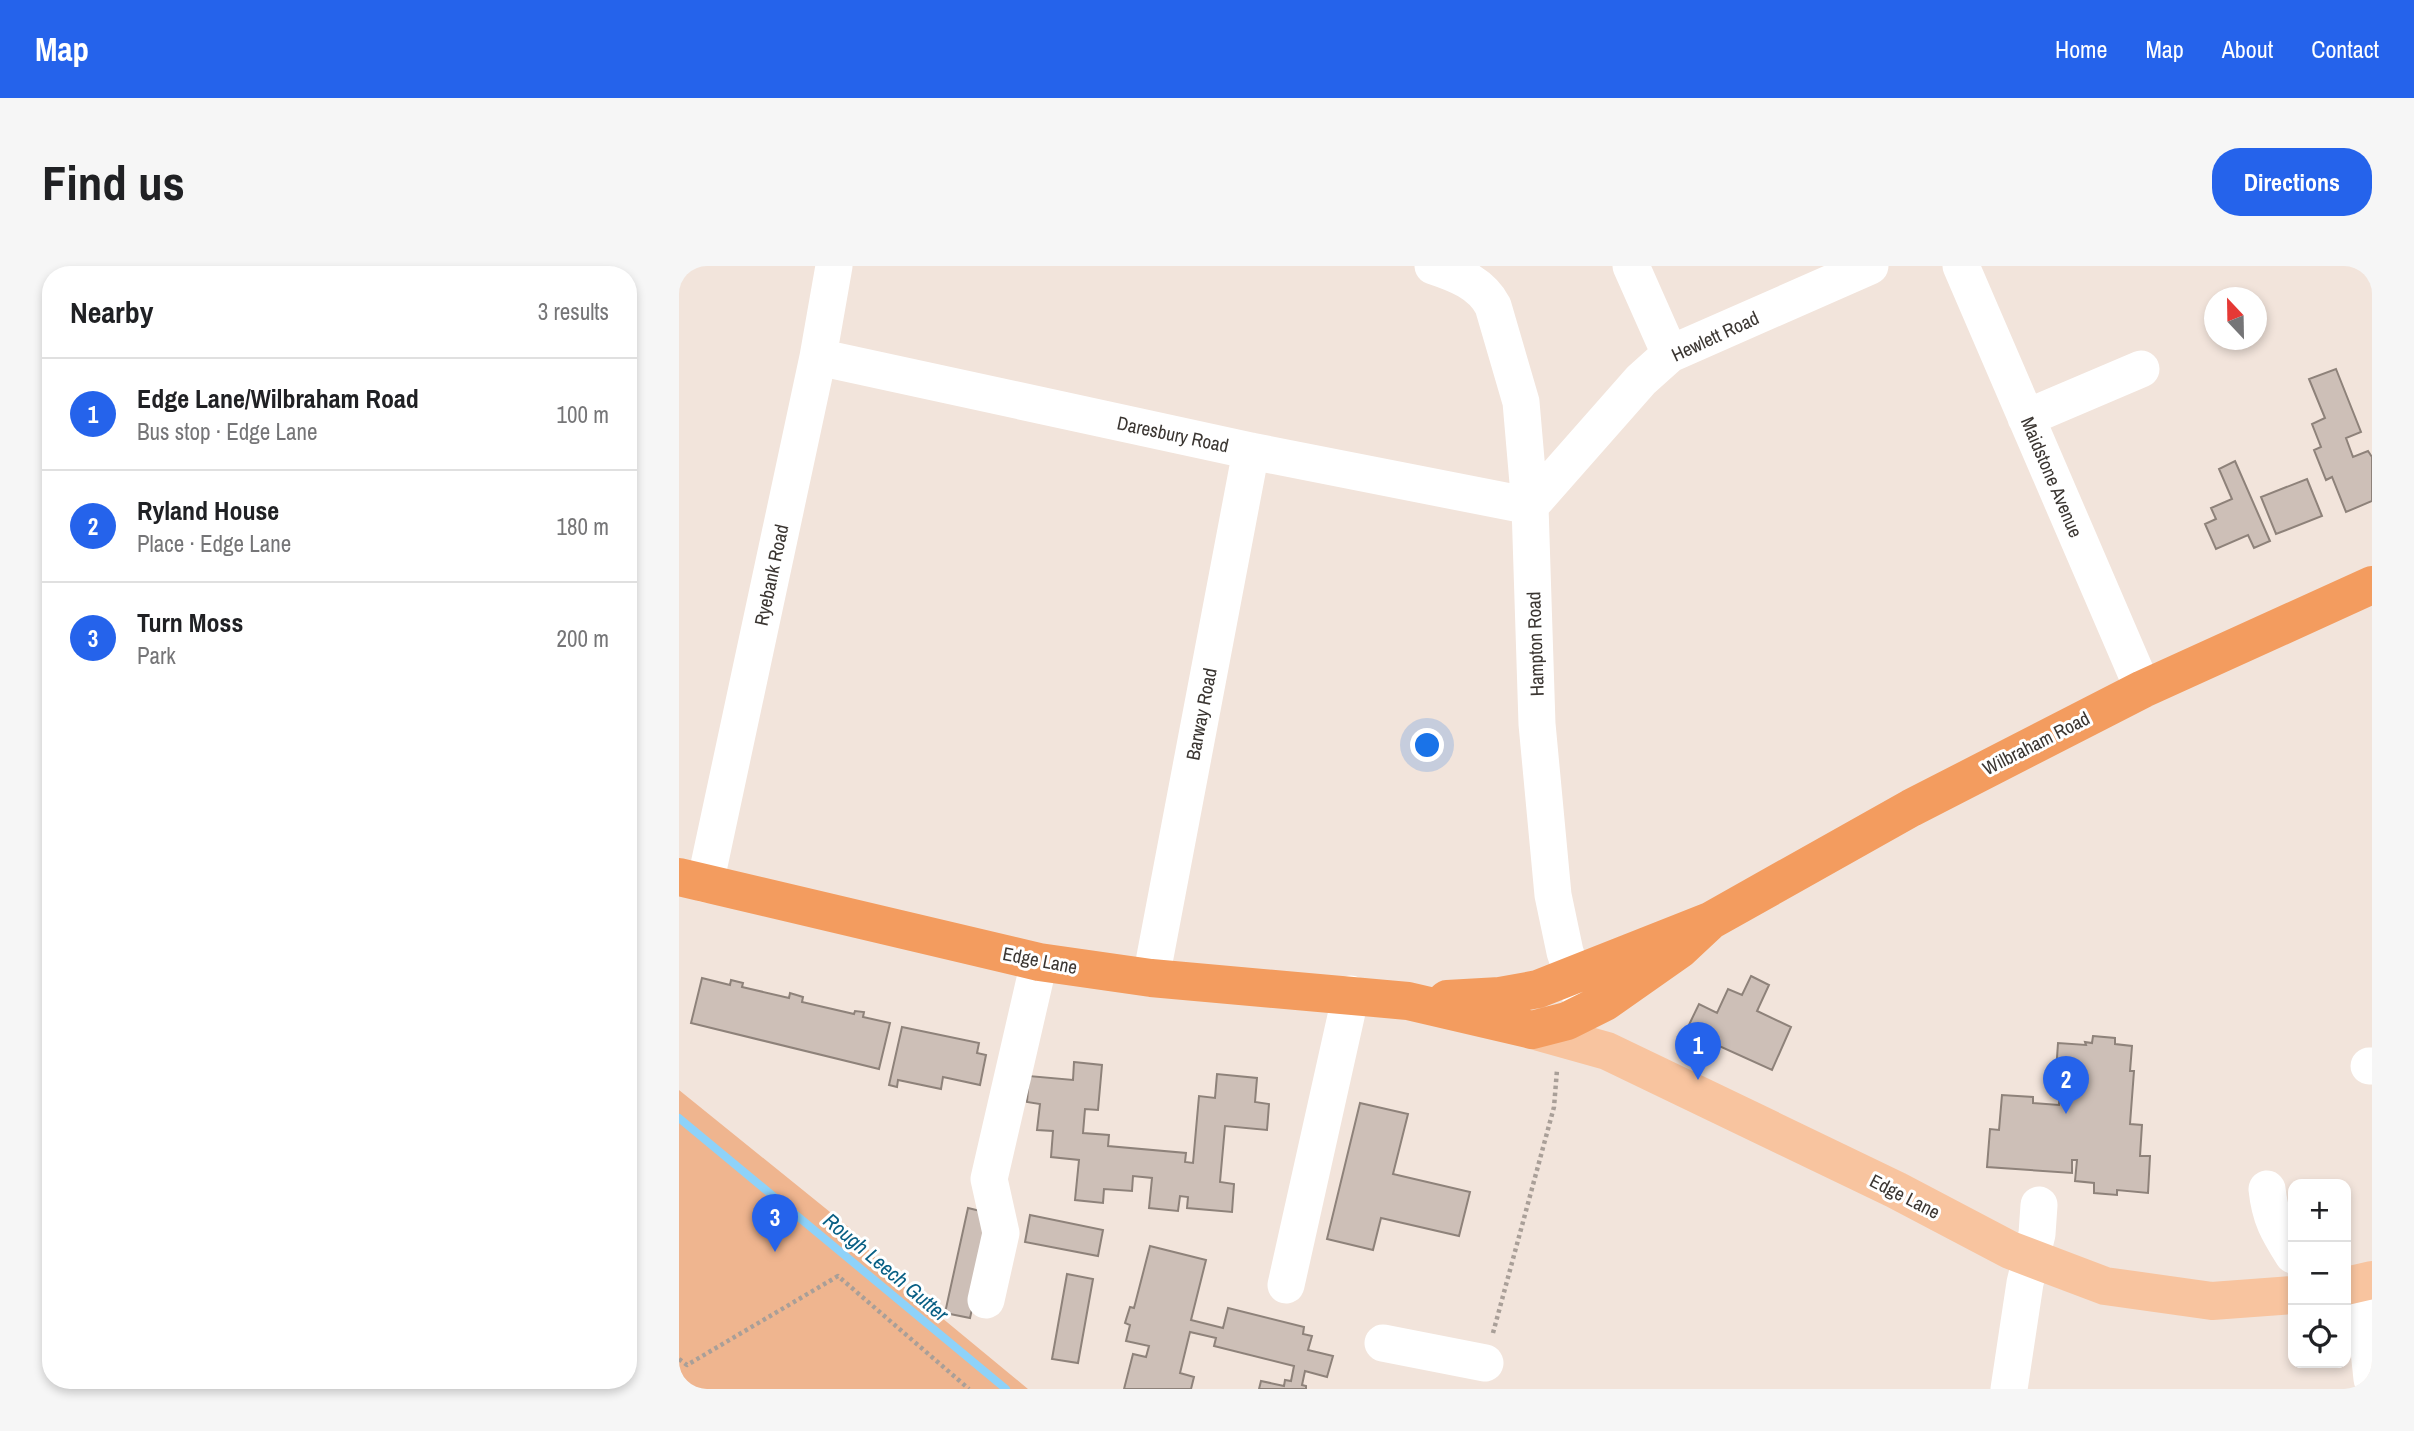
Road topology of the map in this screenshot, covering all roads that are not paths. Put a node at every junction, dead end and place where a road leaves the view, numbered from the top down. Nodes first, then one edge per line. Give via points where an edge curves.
1 (834, 266) edge
2 (1433, 266) edge
3 (1631, 266) edge
4 (1870, 266) edge
5 (1961, 266) edge
6 (1670, 354) junction
7 (818, 357) junction
8 (2141, 369) dead end
9 (2027, 418) junction
10 (1251, 451) junction
11 (1530, 506) junction
12 (2372, 585) edge
13 (2143, 689) junction
14 (692, 881) edge
15 (1710, 921) joint
16 (1039, 962) junction
17 (1151, 978) junction
18 (1351, 994) junction
19 (1580, 995) junction
20 (1408, 1001) junction
21 (1532, 1030) junction
22 (1607, 1051) junction
23 (2267, 1189) dead end
24 (2039, 1205) dead end
25 (2288, 1247) edge
26 (2031, 1258) junction
27 (2360, 1283) edge
28 (1286, 1285) dead end
29 (2288, 1295) edge
30 (986, 1300) dead end
31 (1383, 1343) dead end
32 (1485, 1364) edge
33 (2372, 1379) edge
34 (2009, 1389) edge

1 - 7 street, Ryebank Road
2 - 11 street, Hampton Road via 1473,283 1486,292 1493,306 1521,402
3 - 6 street
4 - 6 street, Hewlett Road
5 - 9 street, Maidstone Avenue
6 - 11 street, Hewlett Road via 1641,380
7 - 10 street, Daresbury Road
7 - 14 street, Ryebank Road
8 - 9 street
9 - 13 street, Maidstone Avenue
10 - 11 street, Daresbury Road
10 - 17 street, Barway Road
11 - 19 street, Hampton Road via 1537,724 1556,915
12 - 13 highway, Wilbraham Road
13 - 15 highway, Wilbraham Road via 1910,808
14 - 16 highway, Edge Lane
15 - 19 highway, Edge Lane via 1656,941
16 - 17 highway, Edge Lane
16 - 30 street via 989,1179 1001,1233
17 - 18 highway, Edge Lane
18 - 20 highway, Edge Lane
18 - 28 street
19 - 20 highway, Edge Lane
19 - 21 highway, Edge Lane via 1567,1021
19 - 22 street, Hampton Road
20 - 21 highway, Edge Lane
21 - 22 main road, Edge Lane
22 - 26 main road, Edge Lane
23 - 25 street via 2270,1212
24 - 26 street
26 - 29 main road, Edge Lane via 2105,1286 2212,1301
26 - 34 street
27 - 33 street
31 - 32 street

